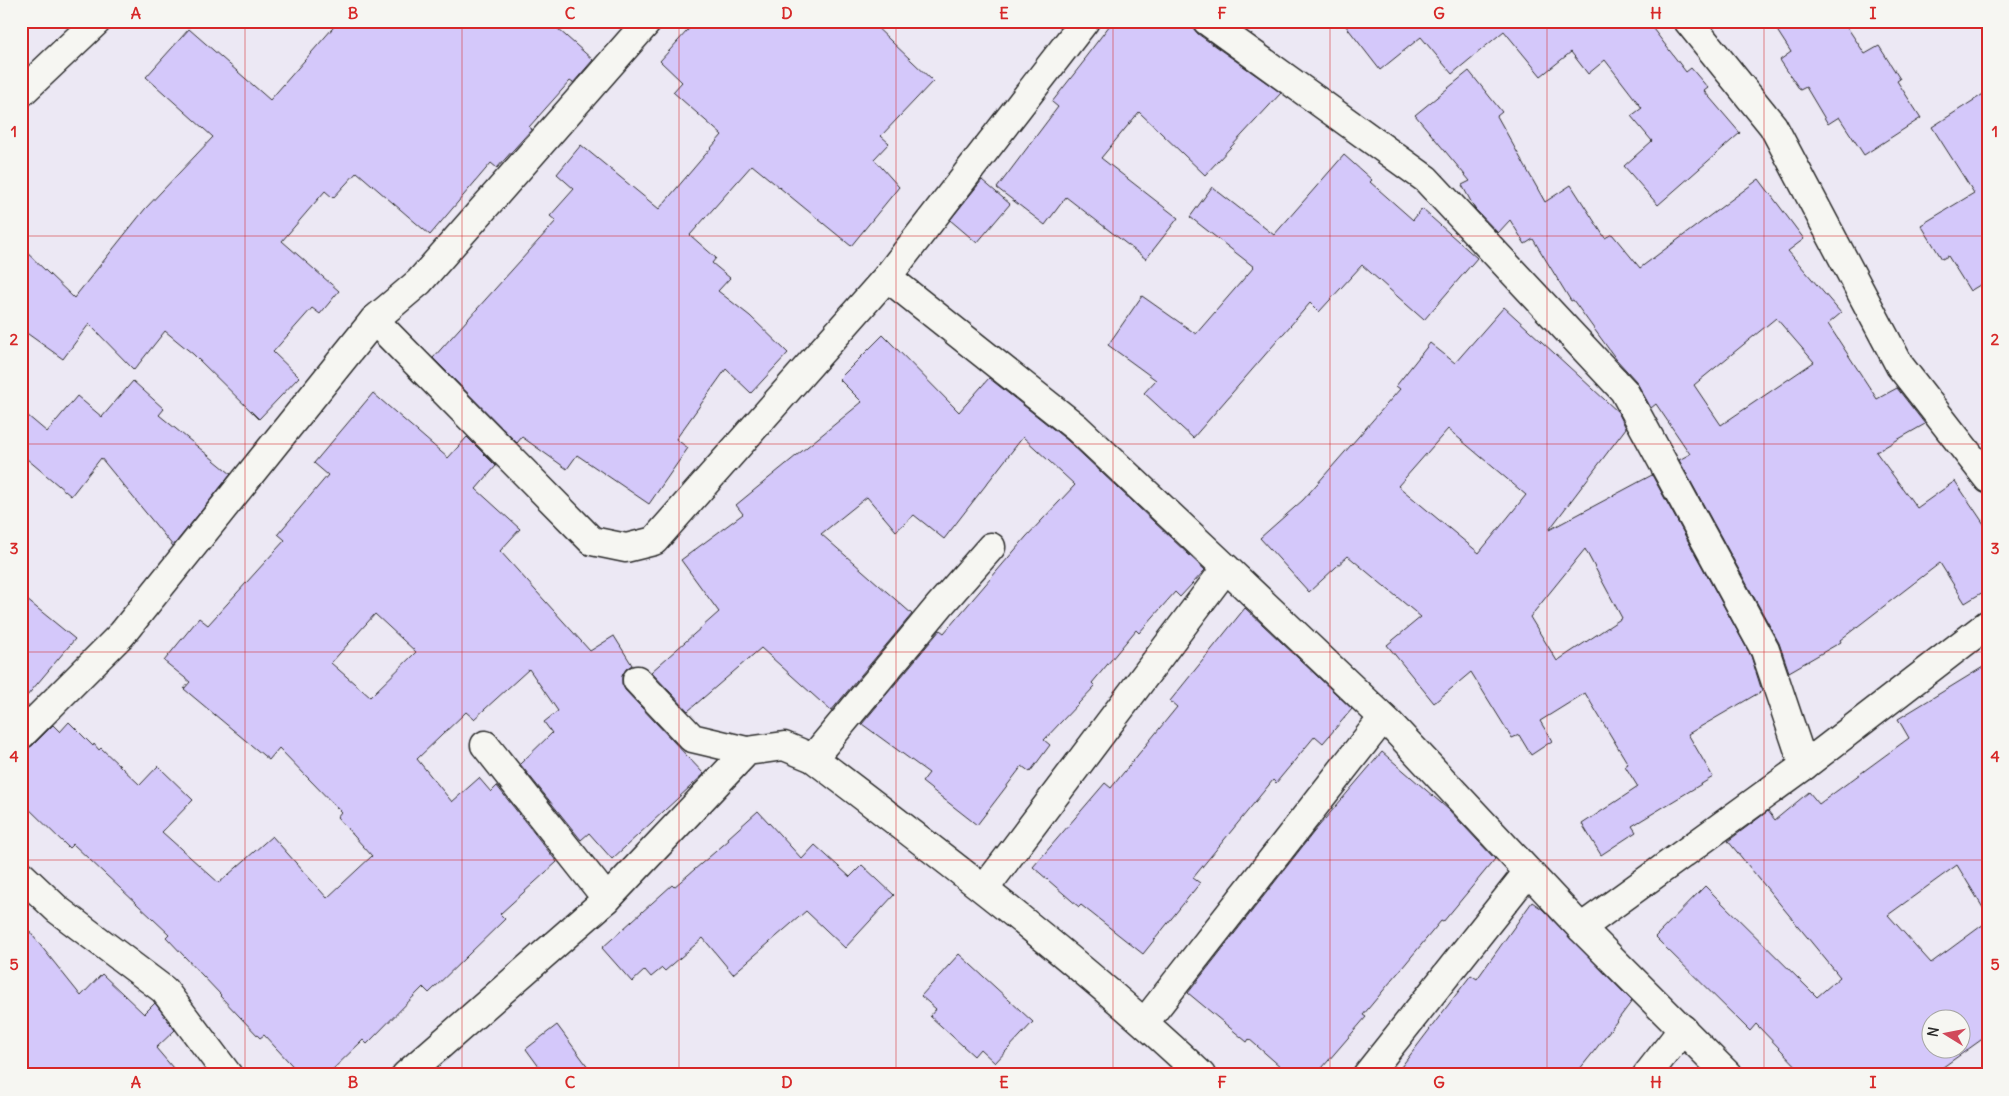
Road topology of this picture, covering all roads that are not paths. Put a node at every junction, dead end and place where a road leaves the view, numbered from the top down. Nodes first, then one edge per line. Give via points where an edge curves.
1 (98, 21) edge
2 (648, 21) edge
3 (1085, 21) edge
4 (1207, 21) edge
5 (1688, 21) edge
6 (21, 93) edge
7 (887, 277) junction
8 (374, 320) junction
9 (1988, 478) edge
10 (991, 547) dead end
11 (1226, 568) junction
12 (1988, 624) edge
13 (637, 680) dead end
14 (1383, 718) junction
15 (21, 735) edge
16 (485, 745) dead end
17 (747, 751) junction
18 (813, 758) junction
19 (1804, 766) junction
20 (1528, 872) junction
21 (21, 875) edge
22 (985, 888) junction
23 (607, 899) junction
24 (1581, 928) junction
25 (1145, 1022) junction
26 (1683, 1029) junction
27 (228, 1075) edge
28 (406, 1075) edge
29 (1201, 1075) edge
30 (1367, 1075) edge
31 (1647, 1075) edge
32 (1728, 1075) edge

1 - 6 street
2 - 8 street via 419,282
3 - 7 street
4 - 19 street via 1426,179 1624,392 1765,650
5 - 9 street via 1773,126 1900,366
7 - 8 street via 654,541 626,548 592,541
7 - 11 street via 1077,428
8 - 15 street via 122,634
10 - 18 street
11 - 14 street
11 - 22 street
12 - 19 street
13 - 17 street via 692,738
14 - 20 street
14 - 25 street
16 - 23 street
17 - 18 street via 784,746
17 - 23 street
18 - 22 street
19 - 24 street
20 - 24 street
20 - 30 street
21 - 27 street via 58,910 164,990
22 - 25 street
23 - 28 street
24 - 26 street
25 - 29 street
26 - 31 street
26 - 32 street

